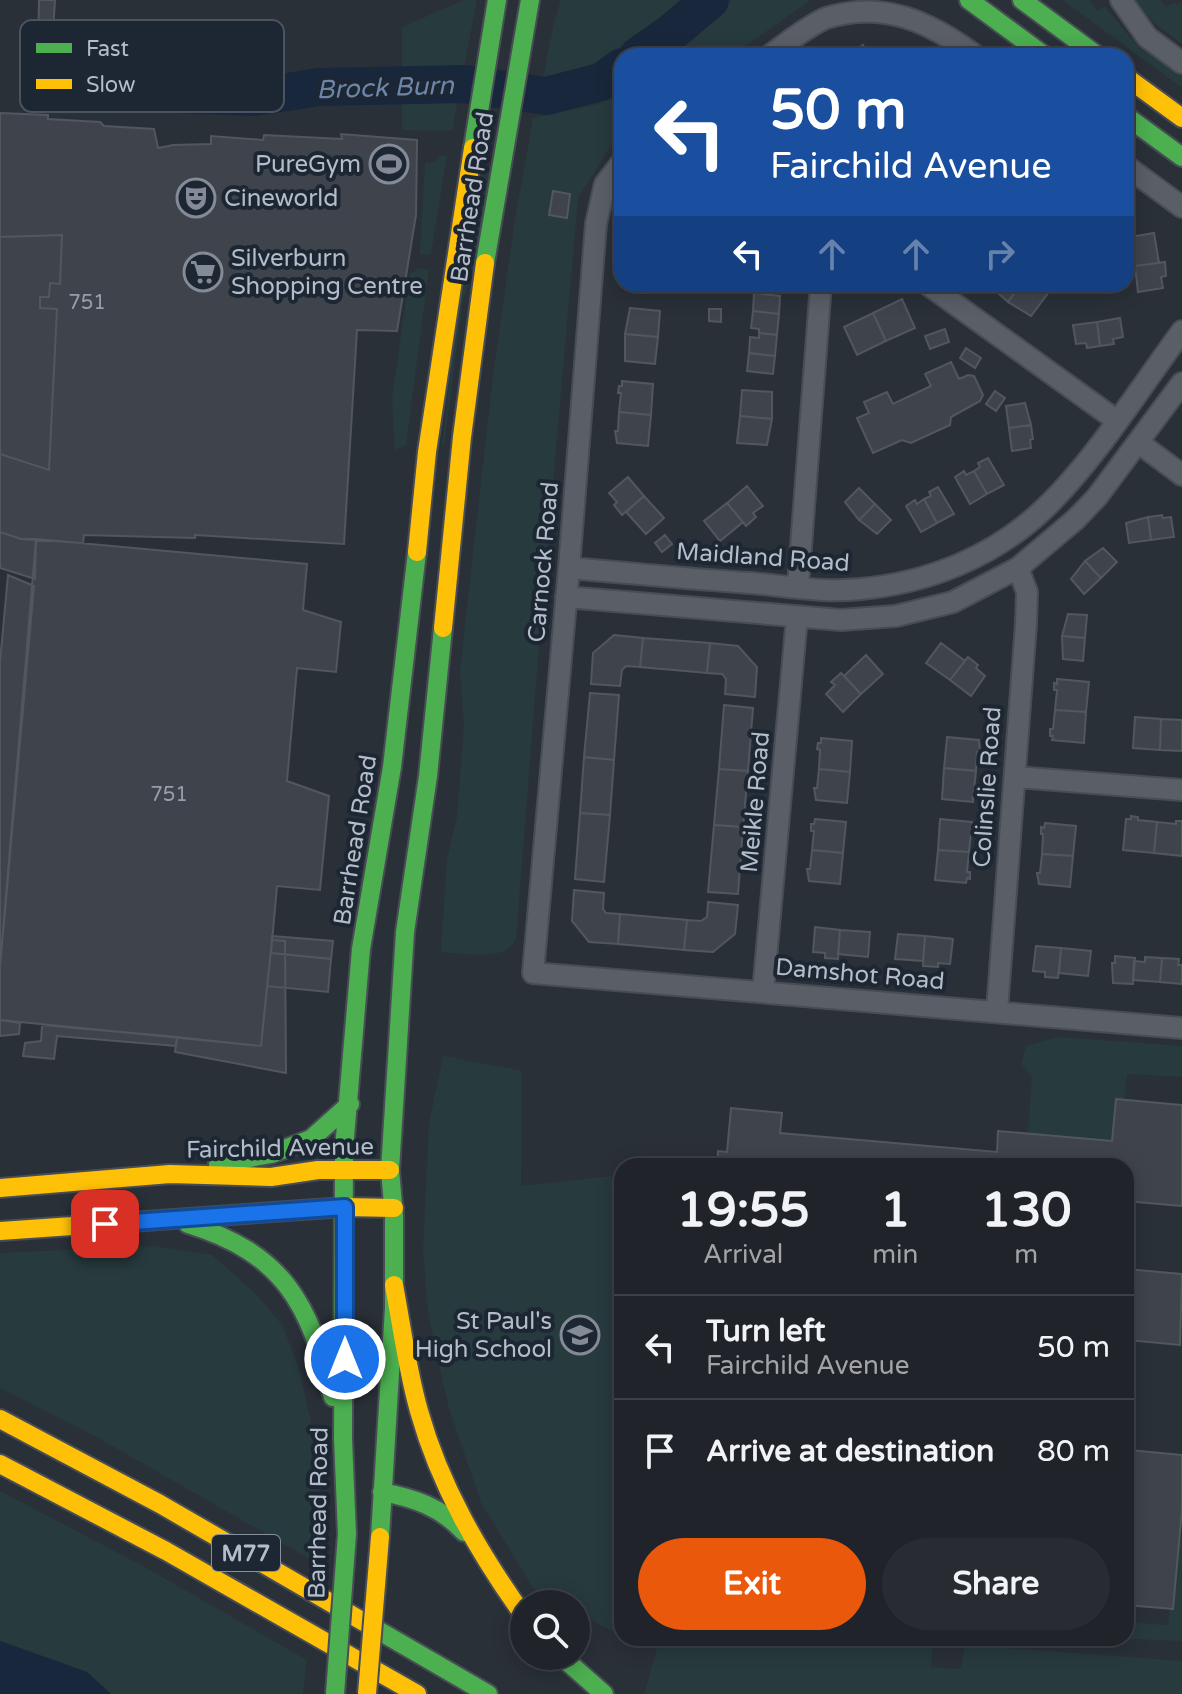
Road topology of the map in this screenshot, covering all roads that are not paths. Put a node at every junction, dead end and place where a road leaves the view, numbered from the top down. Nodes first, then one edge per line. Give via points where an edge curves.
1 (969, 0) edge
2 (1022, 0) edge
3 (1121, 0) edge
4 (496, 6) edge
5 (528, 9) edge
6 (781, 48) edge
7 (964, 48) edge
8 (1034, 48) edge
9 (1087, 48) edge
10 (1182, 63) edge
11 (1134, 83) edge
12 (1182, 118) edge
13 (1134, 122) edge
14 (1182, 157) edge
15 (614, 172) edge
16 (1134, 172) edge
17 (1182, 207) edge
18 (820, 292) edge
19 (938, 292) edge
20 (1182, 331) edge
21 (1182, 383) edge
22 (1116, 420) junction
23 (1139, 443) junction
24 (1182, 475) edge
25 (569, 568) junction
26 (1018, 568) junction
27 (920, 578) junction
28 (698, 580) junction
29 (798, 586) junction
30 (566, 597) junction
31 (696, 609) junction
32 (927, 610) junction
33 (797, 617) junction
34 (1015, 777) junction
35 (1182, 790) edge
36 (533, 973) joint
37 (763, 992) junction
38 (997, 1011) junction
39 (1182, 1028) edge
40 (350, 1104) junction
41 (345, 1170) junction
42 (390, 1170) junction
43 (170, 1174) junction
44 (0, 1188) edge
45 (345, 1207) junction
46 (394, 1208) junction
47 (167, 1219) junction
48 (0, 1231) edge
49 (394, 1285) junction
50 (0, 1419) edge
51 (343, 1439) junction
52 (0, 1464) edge
53 (382, 1492) junction
54 (346, 1508) junction
55 (482, 1558) junction
56 (510, 1597) edge
57 (577, 1670) edge
58 (335, 1694) edge
59 (367, 1694) edge
60 (417, 1694) edge
61 (488, 1694) edge
62 (604, 1694) edge

1 - 8 main road
2 - 9 main road
3 - 10 street via 1147,37
4 - 40 main road, Barrhead Road via 427,452 408,648 361,949
5 - 42 main road, Barrhead Road via 481,286 462,437 428,776 405,932
6 - 7 street via 824,19 853,9 890,10 925,21
11 - 12 main road
13 - 14 main road
15 - 25 street, Carnock Road via 605,184 596,224
16 - 17 street
18 - 29 street
19 - 22 street
20 - 22 street, Maidland Road
21 - 23 street
22 - 27 street, Maidland Road via 1073,479 1018,531 973,558
23 - 24 street
23 - 26 street via 1076,519
25 - 28 street, Maidland Road
25 - 30 street, Carnock Road
26 - 32 street via 976,592
26 - 34 street, Colinslie Road via 1027,592
27 - 29 street, Maidland Road via 858,590
27 - 32 street
28 - 29 street, Maidland Road
28 - 31 street
30 - 31 street
30 - 36 street, Carnock Road
31 - 33 street
32 - 33 street via 872,619
33 - 37 street, Meikle Road
34 - 35 street
34 - 38 street, Colinslie Road
36 - 37 street, Damshot Road
37 - 38 street, Damshot Road
38 - 39 street, Damshot Road
40 - 41 main road, Barrhead Road
40 - 43 main road, Fairchild Avenue via 311,1139 287,1149
41 - 42 main road, Fairchild Avenue
41 - 43 main road, Fairchild Avenue via 271,1177
41 - 45 main road, Barrhead Road
42 - 46 main road, Barrhead Road
43 - 44 main road, Fairchild Avenue
45 - 46 main road
45 - 47 main road
45 - 51 main road, Barrhead Road
46 - 49 main road, Barrhead Road
47 - 48 main road
47 - 51 main road via 239,1242 282,1275 315,1334
49 - 53 main road, Barrhead Road
49 - 55 main road via 429,1445
50 - 61 main road, M77 via 160,1504
51 - 54 main road, Barrhead Road
52 - 60 main road, M77 via 179,1558
53 - 54 main road
53 - 55 main road via 426,1502 444,1513
53 - 59 main road, Barrhead Road, bridge
54 - 58 main road, Barrhead Road, bridge
55 - 56 main road
57 - 62 main road

